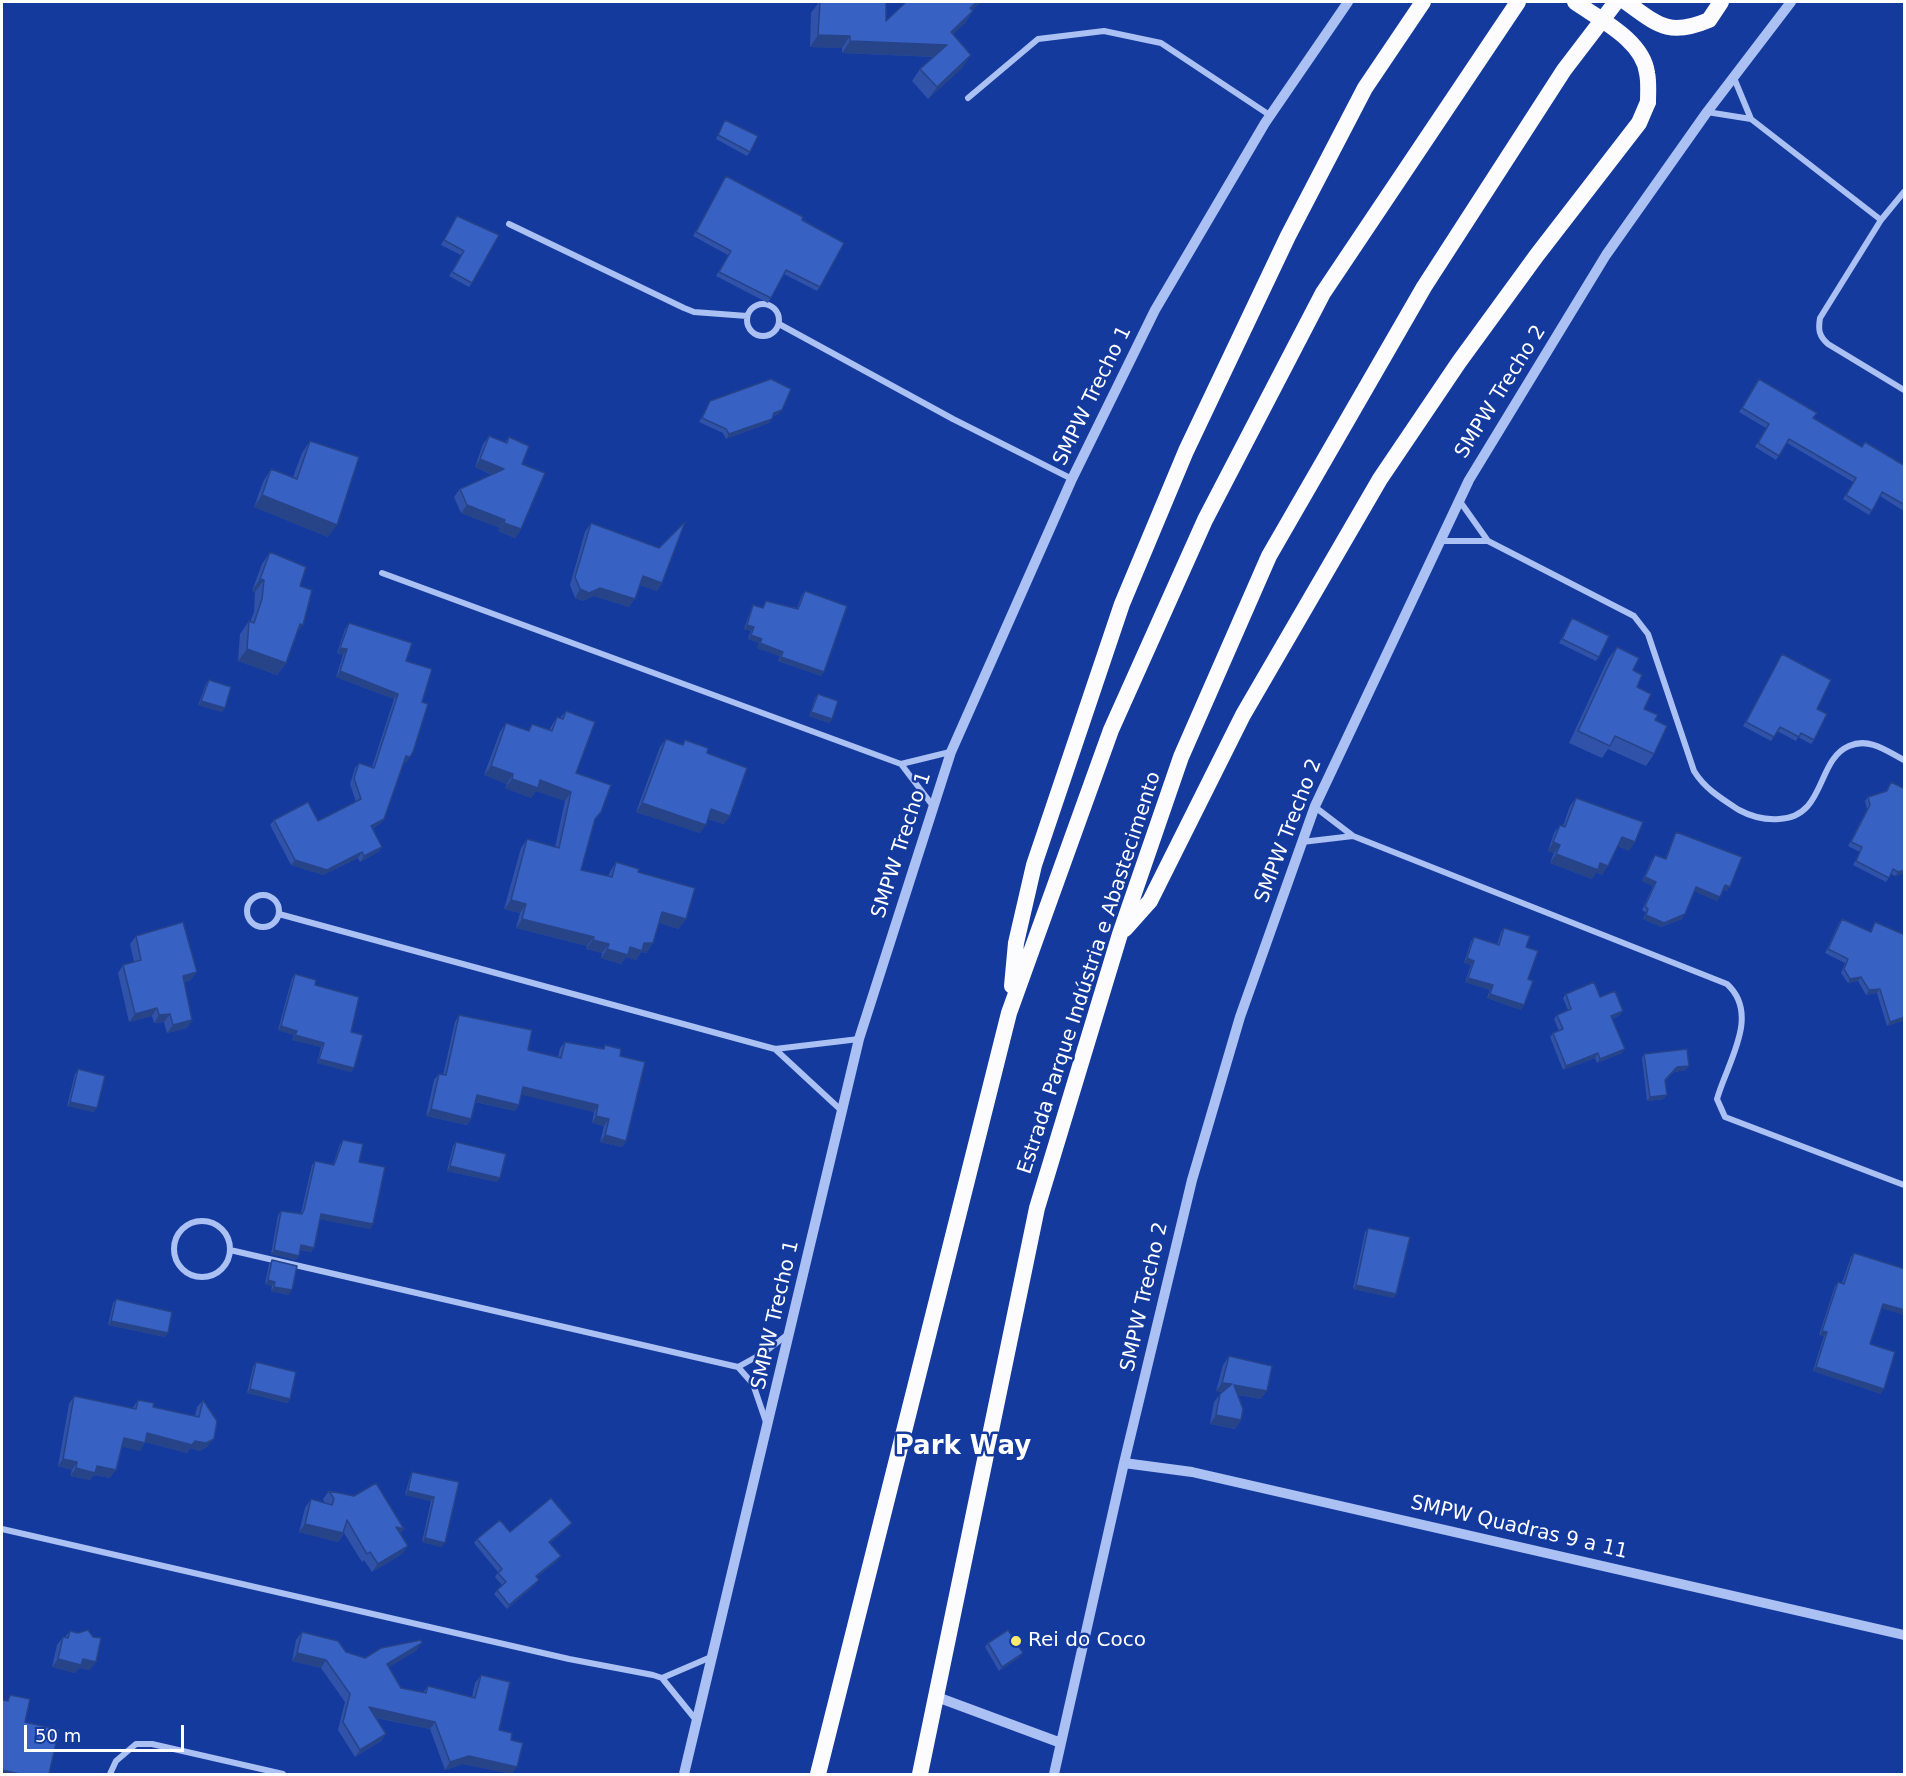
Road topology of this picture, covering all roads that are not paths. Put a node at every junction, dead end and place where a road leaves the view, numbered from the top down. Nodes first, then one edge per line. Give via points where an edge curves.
1 (1348, 2) edge
2 (1423, 2) edge
3 (1518, 2) edge
4 (1575, 2) edge
5 (1616, 2) edge
6 (1626, 2) edge
7 (1721, 2) edge
8 (1791, 2) edge
9 (1734, 77) junction
10 (968, 98) dead end
11 (1707, 112) junction
12 (1271, 116) junction
13 (1751, 119) junction
14 (1905, 192) edge
15 (1881, 220) junction
16 (509, 224) dead end
17 (747, 316) junction
18 (779, 324) junction
19 (1905, 390) edge
20 (1072, 479) junction
21 (1459, 499) junction
22 (1439, 541) junction
23 (1488, 541) junction
24 (382, 573) dead end
25 (951, 752) junction
26 (1905, 760) edge
27 (901, 764) junction
28 (933, 806) junction
29 (1315, 806) junction
30 (1353, 836) junction
31 (1302, 842) junction
32 (279, 914) junction
33 (1120, 934) junction
34 (1009, 1013) junction
35 (859, 1039) junction
36 (775, 1049) junction
37 (842, 1111) junction
38 (1905, 1185) edge
39 (230, 1250) junction
40 (790, 1332) junction
41 (738, 1367) junction
42 (767, 1428) junction
43 (1124, 1463) junction
44 (2, 1529) edge
45 (1905, 1635) edge
46 (713, 1656) junction
47 (662, 1678) junction
48 (937, 1697) junction
49 (697, 1721) junction
50 (1061, 1743) junction
51 (110, 1774) edge
52 (282, 1774) edge
53 (684, 1774) edge
54 (819, 1774) edge
55 (920, 1774) edge
56 (1054, 1774) edge

1 - 12 street, SMPW Trecho 1
2 - 34 highway via 1365,88 1288,236 1186,451 1122,603 1034,865 1016,943
3 - 34 highway via 1323,293 1205,520 1111,730
4 - 33 highway, bridge via 1633,44 1641,55 1647,71 1648,102 1639,123 1478,335 1380,479 1243,715 1150,901
5 - 33 highway, Estrada Parque Indústria e Abastecimento via 1564,70 1424,287 1269,556 1181,757
6 - 7 highway via 1660,27 1678,30 1709,20
8 - 9 street, SMPW Trecho 2
9 - 11 street, SMPW Trecho 2
9 - 13 street
10 - 12 street via 1038,39 1104,31 1161,43
11 - 13 street
11 - 21 street, SMPW Trecho 2 via 1606,255
12 - 20 street, SMPW Trecho 1 via 1155,310
13 - 15 street
14 - 15 street
15 - 19 street via 1820,318 1818,328 1828,344
16 - 17 street via 694,312
17 - 18 street via 749,329 760,336 772,334
17 - 18 street via 754,306 767,304 777,311
18 - 20 street via 952,419
20 - 25 street, SMPW Trecho 1
21 - 22 street, SMPW Trecho 2
21 - 23 street
22 - 23 street
22 - 29 street, SMPW Trecho 2
23 - 26 street via 1634,616 1648,634 1697,777 1718,797 1746,814 1783,819 1803,812 1835,757 1855,743 1877,746
24 - 27 street
25 - 27 street
25 - 28 street, SMPW Trecho 1
27 - 28 street
28 - 35 street, SMPW Trecho 1
29 - 30 street
29 - 31 street, SMPW Trecho 2
30 - 31 street
30 - 38 street via 1727,984 1737,993 1743,1018 1717,1099 1725,1117
31 - 43 street, SMPW Trecho 2 via 1240,1017 1192,1180
32 - 32 street via 275,900 262,894 249,901 246,908 256,926 270,925
32 - 36 street
33 - 48 highway, Estrada Parque Indústria e Abastecimento via 1037,1208
34 - 54 highway
35 - 36 street
35 - 37 street, SMPW Trecho 1
36 - 37 street
37 - 40 street, SMPW Trecho 1
39 - 39 street via 226,1264 216,1274 202,1278 182,1269 173,1249 177,1235 188,1225 202,1221 216,1225 226,1236
39 - 41 street
40 - 41 street
40 - 42 street, SMPW Trecho 1
41 - 42 street via 753,1384
42 - 46 street, SMPW Trecho 1
43 - 45 street, SMPW Quadras 9 a 11 via 1192,1472
43 - 50 street, SMPW Trecho 2
44 - 47 street
46 - 47 street
46 - 49 street, SMPW Trecho 1
47 - 49 street
48 - 50 street
48 - 55 highway, Estrada Parque Indústria e Abastecimento
49 - 53 street, SMPW Trecho 1
50 - 56 street, SMPW Trecho 2
51 - 52 street via 116,1761 136,1744 152,1744

